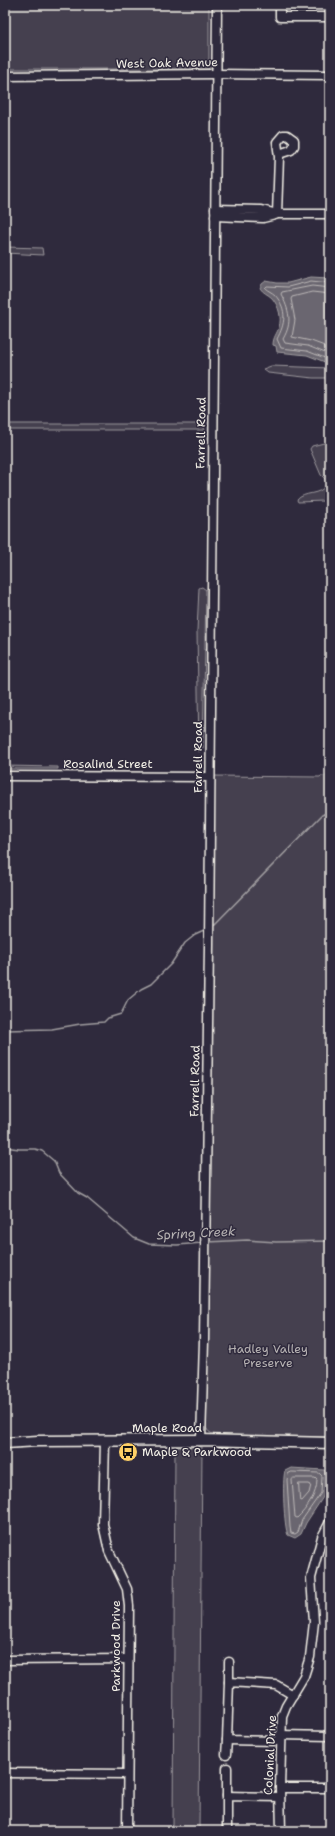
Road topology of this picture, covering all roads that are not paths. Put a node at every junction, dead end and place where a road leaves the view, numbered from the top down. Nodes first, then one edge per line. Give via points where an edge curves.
1 (217, 5) edge
2 (280, 5) edge
3 (330, 16) edge
4 (216, 74) junction
5 (330, 75) edge
6 (5, 76) edge
7 (279, 154) dead end
8 (215, 213) junction
9 (277, 214) junction
10 (330, 214) edge
11 (5, 776) edge
12 (210, 777) junction
13 (201, 1440) junction
14 (105, 1441) junction
15 (5, 1443) edge
16 (330, 1443) edge
17 (329, 1523) edge
18 (128, 1659) junction
19 (5, 1660) edge
20 (229, 1662) dead end
21 (229, 1682) junction
22 (293, 1695) junction
23 (330, 1736) edge
24 (280, 1738) junction
25 (227, 1740) junction
26 (226, 1755) dead end
27 (227, 1768) dead end
28 (5, 1773) edge
29 (127, 1774) junction
30 (280, 1788) junction
31 (330, 1788) edge
32 (227, 1796) junction
33 (280, 1797) junction
34 (127, 1831) edge
35 (227, 1831) edge
36 (281, 1831) edge

1 - 4 street, Farrell Road
2 - 3 street via 280,17
4 - 5 street, West Oak Avenue
4 - 6 street, West Oak Avenue
4 - 8 street, Farrell Road
7 - 9 street
8 - 9 street via 263,218
8 - 12 street, Farrell Road
9 - 10 street
11 - 12 street, Rosalind Street
12 - 13 street, Farrell Road
13 - 14 main road, Maple Road
13 - 16 main road, Maple Road
14 - 15 main road, Maple Road
14 - 18 street, Parkwood Drive via 103,1524 109,1551 127,1589
17 - 22 street, Colonial Drive via 322,1537 312,1578 314,1622 310,1656 304,1676
18 - 19 street
18 - 29 street, Parkwood Drive
20 - 21 street
21 - 22 street via 271,1684
21 - 25 street
22 - 24 street, Colonial Drive via 282,1716
23 - 24 street
24 - 25 street
24 - 30 street, Colonial Drive
25 - 26 street
27 - 32 street
28 - 29 street
29 - 34 street, Parkwood Drive
30 - 31 street
30 - 33 street, Colonial Drive
32 - 33 street
32 - 35 street
33 - 36 street, Colonial Drive

